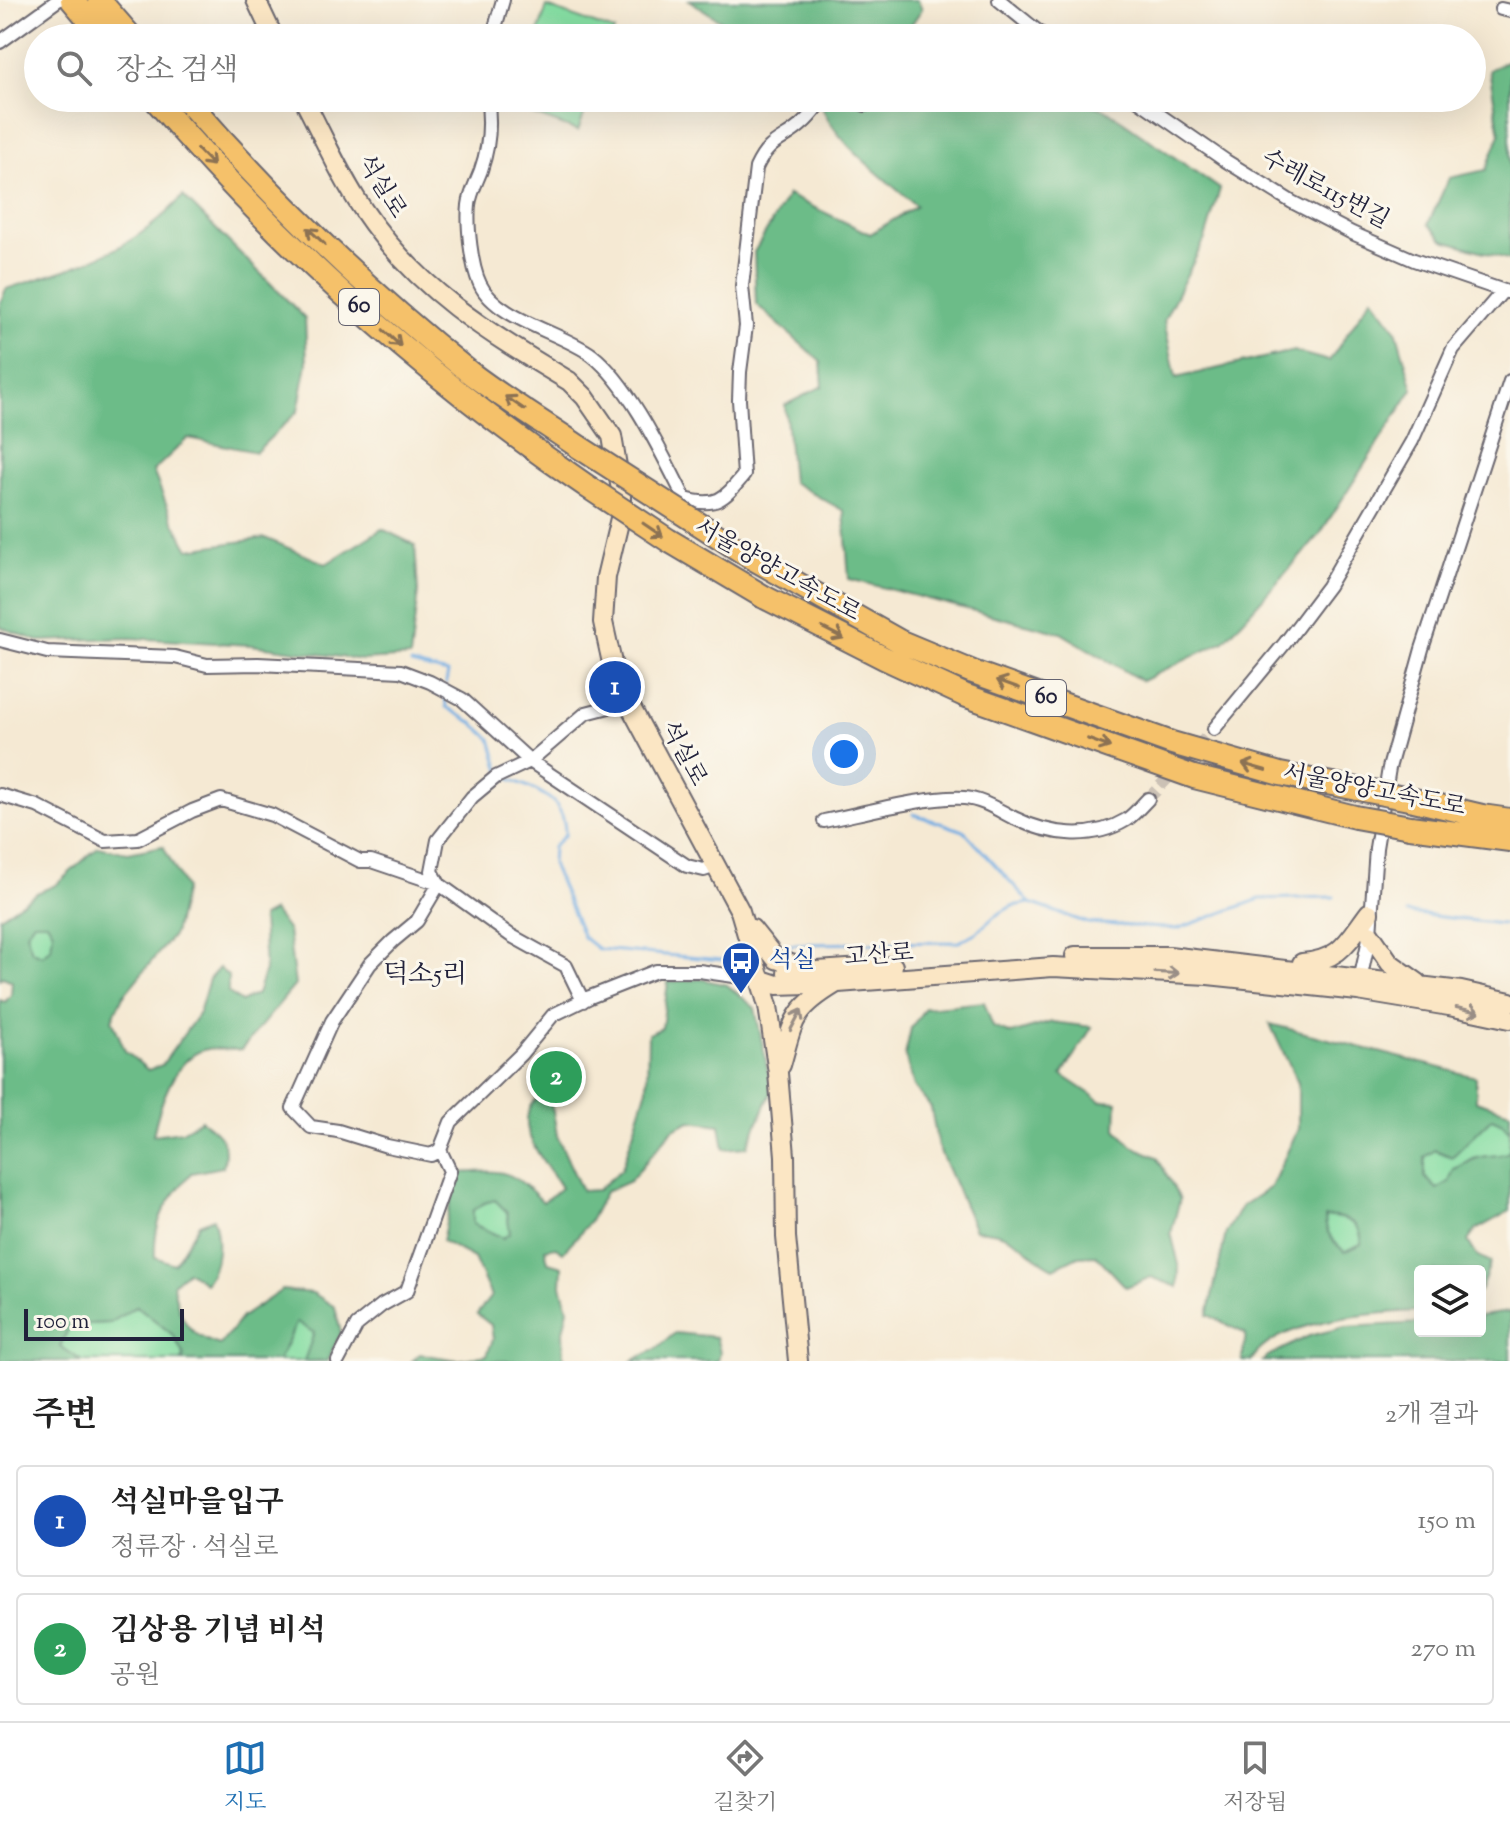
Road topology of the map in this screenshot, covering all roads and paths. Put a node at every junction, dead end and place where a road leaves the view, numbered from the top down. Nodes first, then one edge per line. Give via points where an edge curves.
1 (99, 0) edge
2 (256, 0) edge
3 (503, 0) edge
4 (999, 0) edge
5 (68, 1) edge
6 (30, 24) edge
7 (90, 24) edge
8 (120, 24) edge
9 (267, 24) edge
10 (496, 24) edge
11 (1029, 24) edge
12 (24, 28) edge
13 (0, 42) edge
14 (166, 112) edge
15 (198, 112) edge
16 (310, 112) edge
17 (489, 112) edge
18 (813, 112) edge
19 (1155, 112) edge
20 (1506, 292) edge
21 (1510, 381) edge
22 (621, 490) junction
23 (685, 499) junction
24 (0, 640) edge
25 (628, 702) junction
26 (1214, 729) tunnel mouth
27 (530, 761) junction
28 (0, 795) edge
29 (1148, 799) tunnel mouth
30 (1510, 820) edge
31 (824, 821) dead end
32 (1457, 835) junction
33 (1510, 840) edge
34 (1510, 850) edge
35 (716, 866) junction
36 (439, 884) junction
37 (740, 911) junction
38 (1369, 913) junction
39 (1370, 934) junction
40 (1260, 966) junction
41 (812, 971) junction
42 (762, 980) junction
43 (838, 983) junction
44 (1359, 984) junction
45 (1424, 986) junction
46 (583, 1001) junction
47 (1510, 1002) edge
48 (1510, 1019) edge
49 (778, 1073) junction
50 (440, 1150) junction
51 (338, 1361) edge
52 (798, 1361) edge

1 - 8 highway
2 - 9 street
3 - 10 street
4 - 11 street
5 - 6 street
5 - 7 highway
12 - 13 street
14 -> 32 highway, 서울양양고속도로 / 60, bridge via 280,234 406,351 520,441 764,597 964,695 1194,777 1355,817
30 -> 15 highway, 서울양양고속도로 / 60, bridge via 1280,774 1172,743 901,642 752,558 471,373 305,227
16 - 22 street, 석실로 via 353,194 412,269 445,301 569,381 585,397 612,436
17 - 23 street via 483,165 469,203 479,283 503,310 570,342 609,371
18 - 23 street via 775,141 756,168 742,286 746,326 739,400 744,475 716,502
19 - 20 street, 수레로115번길 via 1292,202 1352,233
20 - 26 street via 1453,349 1412,441 1328,586
21 - 38 street via 1422,649 1389,768
22 - 23 street via 630,488 657,501
22 - 25 street, 석실로 via 603,622
24 - 27 street via 47,652 175,657 207,665 401,671 462,699
25 - 27 street via 586,713
25 - 35 street, 석실로
27 - 35 street via 687,866
27 - 36 street via 496,777 472,797 438,840 432,871
28 - 36 street via 37,806 105,841 138,839 221,800 272,815 360,861
29 - 31 street via 1128,819 1086,833 1037,829 967,798
32 - 33 highway, 서울양양고속도로 / 60
32 - 34 highway
35 - 37 street, 석실로
36 - 46 street via 510,935 566,966
36 - 50 street via 417,921 370,964 332,1021 293,1108 311,1127 431,1155
37 - 41 street via 776,959
37 - 42 street, 석실로
38 - 39 street
38 - 40 street via 1338,952 1323,961
39 - 44 street
39 - 45 street via 1390,963
40 - 41 street, 고산로 via 1169,956 1070,956
40 - 44 street, 고산로
41 - 42 street, 고산로
42 - 43 street, 고산로 via 777,985
42 - 46 street via 656,971
42 - 49 street, 석실로
43 -> 44 street, 고산로 via 1053,967
49 -> 43 street via 798,1011
44 - 45 street, 고산로
44 -> 48 street, 고산로
45 - 47 street, 고산로
46 - 50 street via 553,1015 451,1122
49 - 52 street, 석실로
50 - 51 street via 450,1171 407,1291 357,1325

